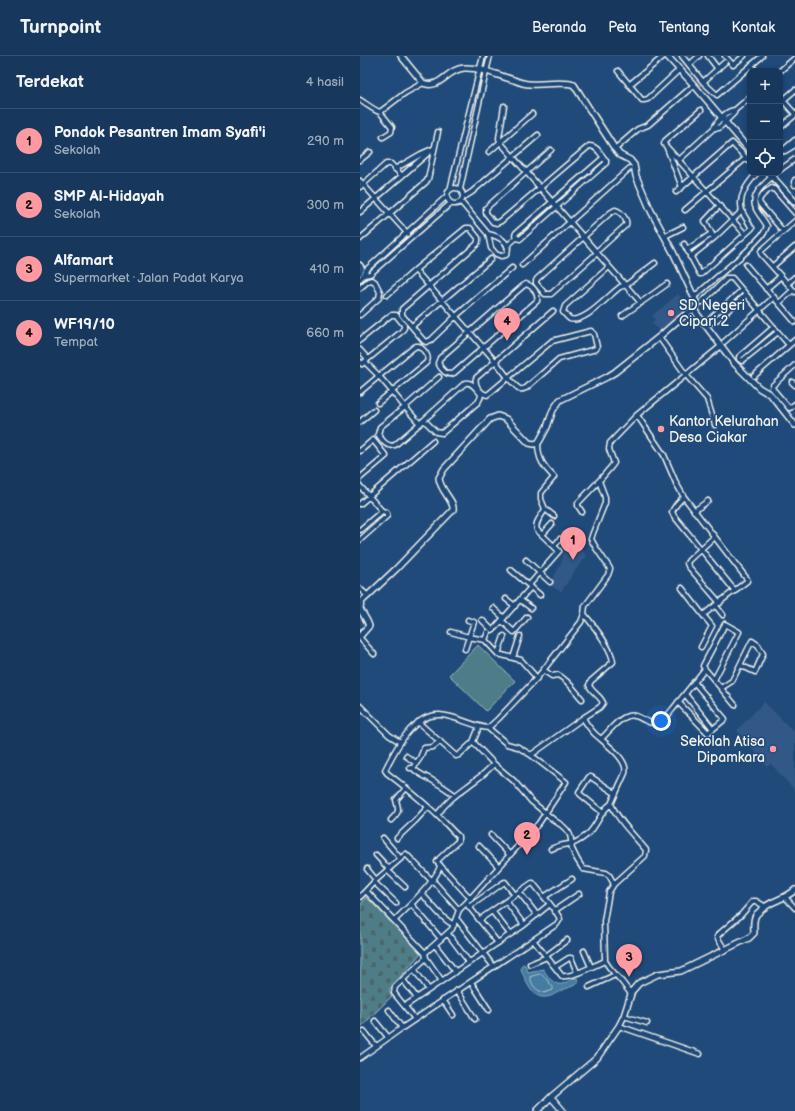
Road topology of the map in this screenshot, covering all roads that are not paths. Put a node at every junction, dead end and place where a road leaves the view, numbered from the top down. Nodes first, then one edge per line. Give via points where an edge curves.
1 (401, 56) edge
2 (483, 56) edge
3 (490, 56) edge
4 (664, 56) edge
5 (667, 56) edge
6 (682, 56) edge
7 (699, 56) edge
8 (708, 56) edge
9 (725, 56) edge
10 (744, 56) edge
11 (762, 56) edge
12 (795, 57) edge
13 (725, 62) dead end
14 (689, 65) junction
15 (751, 65) junction
16 (754, 68) edge
17 (783, 68) edge
18 (680, 69) junction
19 (718, 69) junction
20 (479, 70) junction
21 (618, 71) dead end
22 (486, 72) junction
23 (703, 82) junction
24 (423, 83) junction
25 (630, 85) junction
26 (694, 85) junction
27 (795, 90) edge
28 (783, 99) edge
29 (360, 100) edge
30 (747, 100) edge
31 (783, 102) edge
32 (504, 106) dead end
33 (701, 110) dead end
34 (735, 110) junction
35 (380, 112) junction
36 (532, 114) dead end
37 (795, 114) edge
38 (724, 119) junction
39 (783, 125) edge
40 (438, 132) dead end
41 (538, 135) dead end
42 (383, 137) dead end
43 (795, 140) edge
44 (500, 142) junction
45 (666, 145) junction
46 (795, 145) edge
47 (747, 147) edge
48 (434, 148) junction
49 (614, 149) junction
50 (551, 150) dead end
51 (783, 151) edge
52 (370, 152) dead end
53 (489, 152) dead end
54 (783, 152) edge
55 (513, 157) junction
56 (604, 158) junction
57 (746, 158) joint
58 (795, 159) edge
59 (360, 160) edge
60 (679, 160) junction
61 (630, 168) dead end
62 (783, 168) edge
63 (396, 169) junction
64 (526, 172) junction
65 (402, 176) junction
66 (754, 176) edge
67 (771, 176) edge
68 (775, 176) edge
69 (694, 177) junction
70 (795, 180) edge
71 (361, 184) edge
72 (795, 185) edge
73 (540, 187) junction
74 (682, 187) junction
75 (460, 189) junction
76 (450, 190) junction
77 (706, 191) junction
78 (676, 192) dead end
79 (447, 196) junction
80 (464, 197) junction
81 (376, 198) junction
82 (461, 202) junction
83 (552, 202) junction
84 (795, 202) edge
85 (451, 203) junction
86 (556, 206) junction
87 (719, 206) junction
88 (684, 210) dead end
89 (360, 212) edge
90 (742, 212) junction
91 (795, 213) edge
92 (390, 214) junction
93 (732, 220) junction
94 (795, 221) edge
95 (570, 222) junction
96 (683, 227) dead end
97 (784, 231) junction
98 (407, 233) junction
99 (488, 234) junction
100 (745, 234) junction
101 (665, 236) junction
102 (712, 236) junction
103 (583, 237) junction
104 (411, 238) junction
105 (516, 238) junction
106 (360, 239) edge
107 (684, 244) dead end
108 (507, 246) junction
109 (795, 247) edge
110 (688, 250) junction
111 (596, 253) junction
112 (493, 256) junction
113 (690, 257) junction
114 (655, 263) dead end
115 (360, 265) edge
116 (522, 265) dead end
117 (746, 265) dead end
118 (773, 266) junction
119 (609, 267) junction
120 (512, 268) dead end
121 (415, 270) junction
122 (362, 274) edge
123 (781, 276) junction
124 (795, 277) edge
125 (360, 279) edge
126 (667, 284) dead end
127 (788, 284) junction
128 (626, 285) junction
129 (429, 286) junction
130 (360, 288) edge
131 (766, 289) junction
132 (742, 290) junction
133 (794, 291) edge
134 (387, 295) dead end
135 (746, 295) junction
136 (774, 297) junction
137 (694, 298) junction
138 (442, 300) junction
139 (702, 302) dead end
140 (640, 303) junction
141 (779, 303) junction
142 (695, 307) junction
143 (759, 310) junction
144 (553, 311) dead end
145 (360, 315) edge
146 (456, 316) junction
147 (622, 316) dead end
148 (795, 322) edge
149 (412, 326) junction
150 (774, 327) junction
151 (470, 332) junction
152 (778, 332) junction
153 (659, 337) junction
154 (360, 340) edge
155 (795, 340) edge
156 (723, 344) junction
157 (789, 345) junction
158 (483, 347) junction
159 (360, 350) edge
160 (363, 362) edge
161 (496, 362) junction
162 (795, 366) edge
163 (686, 375) junction
164 (379, 376) junction
165 (754, 376) dead end
166 (439, 377) dead end
167 (509, 377) junction
168 (392, 391) junction
169 (360, 392) edge
170 (378, 403) dead end
171 (795, 404) edge
172 (405, 407) junction
173 (374, 410) dead end
174 (637, 415) junction
175 (424, 420) junction
176 (360, 422) edge
177 (420, 424) junction
178 (715, 425) dead end
179 (795, 425) edge
180 (433, 441) dead end
181 (538, 442) junction
182 (360, 451) edge
183 (360, 478) edge
184 (599, 481) junction
185 (360, 486) edge
186 (369, 496) junction
187 (684, 497) junction
188 (708, 501) dead end
189 (360, 504) edge
190 (545, 509) junction
191 (694, 510) junction
192 (382, 511) junction
193 (582, 512) dead end
194 (554, 516) dead end
195 (552, 524) dead end
196 (360, 530) edge
197 (542, 535) junction
198 (714, 538) junction
199 (560, 539) dead end
200 (360, 540) edge
201 (554, 546) junction
202 (701, 550) junction
203 (526, 560) dead end
204 (511, 570) dead end
205 (540, 572) junction
206 (550, 582) dead end
207 (530, 586) junction
208 (682, 588) dead end
209 (360, 589) edge
210 (735, 591) junction
211 (540, 595) dead end
212 (368, 596) junction
213 (506, 599) dead end
214 (520, 600) junction
215 (718, 604) junction
216 (515, 606) junction
217 (492, 608) dead end
218 (531, 608) dead end
219 (584, 614) junction
220 (703, 615) junction
221 (724, 615) dead end
222 (528, 617) dead end
223 (468, 620) dead end
224 (482, 620) dead end
225 (503, 620) junction
226 (451, 632) dead end
227 (488, 632) dead end
228 (504, 636) dead end
229 (520, 636) dead end
230 (360, 637) edge
231 (469, 637) junction
232 (485, 640) junction
233 (701, 647) dead end
234 (465, 649) dead end
235 (374, 654) dead end
236 (498, 654) junction
237 (513, 658) junction
238 (740, 665) junction
239 (705, 669) junction
240 (543, 670) junction
241 (537, 678) junction
242 (714, 680) junction
243 (694, 682) junction
244 (721, 688) junction
245 (685, 694) junction
246 (582, 699) dead end
247 (678, 702) junction
248 (735, 705) dead end
249 (360, 706) edge
250 (583, 718) junction
251 (418, 722) junction
252 (479, 727) junction
253 (488, 728) junction
254 (713, 729) junction
255 (601, 739) junction
256 (440, 741) junction
257 (400, 742) junction
258 (473, 742) junction
259 (531, 755) junction
260 (406, 756) dead end
261 (416, 763) junction
262 (494, 764) junction
263 (406, 788) junction
264 (615, 793) junction
265 (455, 795) junction
266 (611, 804) junction
267 (428, 807) junction
268 (602, 812) junction
269 (546, 813) junction
270 (437, 815) junction
271 (391, 820) dead end
272 (491, 835) dead end
273 (383, 838) dead end
274 (397, 838) dead end
275 (571, 844) junction
276 (479, 846) dead end
277 (551, 849) dead end
278 (509, 854) junction
279 (376, 855) dead end
280 (400, 858) junction
281 (440, 865) junction
282 (498, 866) junction
283 (367, 869) dead end
284 (388, 870) junction
285 (572, 879) dead end
286 (375, 881) junction
287 (434, 882) junction
288 (614, 884) junction
289 (360, 887) edge
290 (405, 887) dead end
291 (795, 890) edge
292 (519, 892) junction
293 (362, 894) edge
294 (578, 894) dead end
295 (423, 895) dead end
296 (515, 895) junction
297 (544, 897) junction
298 (785, 897) junction
299 (471, 899) junction
300 (506, 901) junction
301 (396, 903) dead end
302 (550, 904) junction
303 (468, 905) junction
304 (413, 906) dead end
305 (764, 906) junction
306 (795, 908) edge
307 (459, 910) junction
308 (554, 910) junction
309 (492, 911) junction
310 (537, 915) junction
311 (456, 918) junction
312 (395, 920) junction
313 (480, 920) junction
314 (524, 925) junction
315 (454, 926) junction
316 (448, 934) junction
317 (510, 934) junction
318 (441, 939) junction
319 (533, 940) junction
320 (567, 940) dead end
321 (498, 943) junction
322 (435, 945) junction
323 (725, 950) junction
324 (584, 951) dead end
325 (484, 953) junction
326 (425, 955) junction
327 (547, 957) junction
328 (605, 961) junction
329 (469, 962) junction
330 (530, 964) dead end
331 (494, 967) junction
332 (555, 967) junction
333 (591, 967) junction
334 (414, 969) junction
335 (456, 972) junction
336 (577, 972) junction
337 (615, 975) junction
338 (403, 980) junction
339 (442, 981) junction
340 (471, 982) junction
341 (589, 987) dead end
342 (430, 990) junction
343 (457, 990) junction
344 (631, 994) junction
345 (417, 998) junction
346 (443, 1000) junction
347 (405, 1006) junction
348 (388, 1010) dead end
349 (489, 1010) dead end
350 (454, 1015) dead end
351 (624, 1016) junction
352 (475, 1018) dead end
353 (416, 1019) junction
354 (376, 1021) dead end
355 (647, 1023) dead end
356 (619, 1026) junction
357 (402, 1028) junction
358 (364, 1031) dead end
359 (388, 1037) junction
360 (376, 1046) junction
361 (700, 1054) dead end
362 (361, 1056) edge
363 (551, 1097) junction
364 (537, 1111) edge
365 (563, 1111) edge

1 - 24 street
2 - 20 street
3 - 22 street
4 - 25 street
5 - 18 street
6 - 14 street
7 - 14 street
8 - 19 street
9 - 10 street via 733,65
11 - 15 street
12 - 17 street
13 - 19 street
14 - 23 street
15 - 16 street
15 - 23 street via 717,96
18 - 25 street via 648,99 642,100
18 - 26 street
19 - 23 street
20 - 22 street
20 - 24 street via 459,69 436,84
20 - 76 street
21 - 25 street
22 - 49 street via 526,84 572,84
22 - 75 street
24 - 35 street
26 - 38 street
26 - 49 street via 648,125 638,129
27 - 28 street
29 - 35 street
30 - 34 street
31 - 37 street
32 - 44 street
33 - 45 street via 665,141
34 - 38 street via 732,116
34 - 38 street via 729,111
35 - 42 street via 392,127 391,132
36 - 44 street
37 - 39 street
38 - 47 street
38 - 60 street
40 - 48 street
41 - 55 street
43 - 51 street
44 - 53 street
44 - 55 street
45 - 60 street
45 - 74 street
46 - 54 street
48 - 63 street
48 - 65 street
48 - 92 street via 428,179
49 - 101 street via 632,162 648,204
50 - 64 street
52 - 59 street
55 - 64 street
55 - 80 street
56 - 73 street via 596,148 589,146
56 - 83 street
56 - 86 street via 606,163
57 - 69 street via 732,143
57 - 77 street
58 - 62 street
60 - 69 street
61 - 95 street
63 - 65 street
63 - 71 street via 391,164 386,164
64 - 73 street
64 - 73 street via 486,208 485,212 489,217 496,223 499,222
65 - 81 street
66 - 90 street via 742,196
67 - 137 street via 758,191 754,201 766,226 764,233
68 - 84 street
69 - 74 street
69 - 77 street
70 - 72 street
71 - 81 street
73 - 83 street
74 - 78 street
75 - 76 street
75 - 80 street
76 - 79 street
77 - 87 street
77 - 88 street
79 - 85 street
79 - 98 street
80 - 82 street
81 - 89 street
81 - 92 street
82 - 85 street
82 - 99 street
83 - 86 street
83 - 105 street via 516,233
85 - 104 street
86 - 95 street
86 - 105 street via 520,239
87 - 93 street
87 - 102 street via 705,221
90 - 93 street
90 - 100 street via 752,228
91 - 97 street via 772,188 759,199 760,204
92 - 98 street
92 - 106 street
93 - 100 street
93 - 102 street
94 - 97 street
95 - 103 street
95 - 116 street
96 - 101 street
97 - 118 street via 761,251
98 - 104 street
98 - 122 street
99 - 108 street via 499,238
99 - 112 street
100 - 113 street via 702,274
101 - 137 street
102 - 110 street
102 - 113 street
103 - 111 street
103 - 111 street via 613,211 618,211 626,220 626,225
103 - 111 street via 537,278 536,283 542,291 551,294
104 - 122 street via 370,274
105 - 108 street
107 - 110 street
108 - 112 street via 506,255
109 - 118 street
110 - 113 street
111 - 119 street
112 - 138 street
114 - 128 street
115 - 122 street
117 - 131 street
118 - 123 street
119 - 128 street
119 - 128 street via 565,306 563,312 568,318 585,316 620,287
120 - 146 street
121 - 129 street
121 - 129 street via 464,229 470,228 478,238 477,244
121 - 134 street
122 - 125 street
123 - 127 street
123 - 131 street
124 - 127 street
126 - 140 street
127 - 133 street
128 - 140 street
129 - 138 street
129 - 149 street via 402,309 402,315
130 - 145 street via 372,280 380,292 379,298
131 - 136 street
132 - 135 street
132 - 135 street via 710,320 714,322
132 - 139 street via 732,278 729,278
133 - 141 street
135 - 143 street
136 - 141 street
136 - 143 street
137 - 142 street
138 - 146 street
138 - 149 street
140 - 147 street
141 - 148 street
142 - 153 street
142 - 156 street
143 - 150 street
143 - 156 street
144 - 161 street
146 - 149 street via 426,342
146 - 151 street
150 - 152 street
150 - 152 street via 739,359 742,361
151 - 158 street
151 - 158 street via 440,358 439,365 448,374 452,374
151 - 158 street via 523,286 529,285 538,299
152 - 157 street
153 - 163 street
153 - 181 street via 607,377 560,400
154 - 160 street via 391,315 396,316 404,325 401,332
155 - 157 street
156 - 163 street
156 - 179 street via 734,363 759,388 771,395
157 - 165 street
158 - 161 street
159 - 160 street
160 - 164 street
161 - 167 street
161 - 167 street via 476,380 482,393 489,394
162 - 171 street via 772,388 789,408
163 - 174 street
163 - 178 street via 707,399
164 - 168 street
164 - 168 street via 413,348 421,347 429,358 428,361
164 - 169 street
166 - 172 street
167 - 167 street via 552,341 591,331 594,334 596,349 559,359 524,389 518,388
168 - 170 street
168 - 172 street
172 - 177 street
172 - 177 street via 380,428 379,436 388,446 395,445
173 - 176 street
174 - 184 street via 610,443 609,449 614,463
174 - 187 street via 664,455
175 - 175 street via 436,432 442,433 480,400 481,394 471,383 465,383
175 - 177 street
180 - 186 street
181 - 190 street via 541,461 554,477 541,493
181 - 212 street via 530,443 506,419 498,416 490,419 444,469 439,478 441,488 453,505 453,510
182 - 183 street via 373,440 386,456
184 - 193 street via 578,503
184 - 219 street via 606,503 593,533 592,542 610,569 607,578 585,606
185 - 186 street
186 - 189 street
186 - 192 street
187 - 191 street
187 - 202 street via 672,512
188 - 191 street
190 - 194 street
190 - 197 street via 535,526
191 - 198 street
192 - 196 street
192 - 200 street via 386,512 387,516
195 - 197 street
197 - 201 street
198 - 202 street
198 - 210 street via 747,578 747,581
199 - 201 street
201 - 205 street via 559,551
202 - 210 street
202 - 215 street via 687,563
203 - 205 street
204 - 207 street
205 - 206 street
205 - 207 street
207 - 211 street
207 - 214 street
208 - 220 street
209 - 212 street
210 - 215 street
212 - 230 street via 360,606 369,626
213 - 216 street
214 - 216 street
214 - 218 street
215 - 220 street
215 - 221 street
216 - 225 street
217 - 225 street
219 - 240 street via 581,622
219 - 250 street via 607,646 613,660 589,685 602,699 602,705
220 - 233 street via 712,625
222 - 225 street via 514,632
223 - 231 street via 474,622
224 - 225 street via 492,630
226 - 231 street
227 - 232 street
228 - 236 street
229 - 237 street
230 - 235 street
231 - 232 street
231 - 234 street
232 - 236 street
236 - 237 street
237 - 241 street via 521,660
238 - 238 street via 743,659 752,641 763,654 755,672
238 - 244 street via 732,680
239 - 242 street
239 - 242 street via 703,666 725,624 739,632
239 - 243 street
240 - 241 street
240 - 246 street via 552,676 562,677
241 - 253 street
242 - 244 street
243 - 245 street
243 - 254 street via 726,719
244 - 248 street
245 - 247 street
245 - 254 street
247 - 254 street via 708,733
247 - 255 street via 659,723 653,724 628,716
249 - 257 street via 389,735
250 - 255 street
250 - 259 street
251 - 252 street via 440,715
251 - 256 street
251 - 257 street
252 - 253 street
252 - 258 street
253 - 259 street via 507,744
255 - 264 street via 626,766
256 - 258 street via 457,756
256 - 261 street via 432,747 424,748
257 - 263 street via 385,770
258 - 262 street
259 - 269 street via 566,782
260 - 261 street
261 - 265 street via 412,768 416,772
262 - 265 street
262 - 269 street via 514,780 531,801
263 - 267 street
263 - 271 street via 396,800 399,809
264 - 266 street
264 - 268 street via 589,777 579,792
265 - 270 street
266 - 268 street
266 - 288 street via 620,820 646,850 645,856
267 - 270 street
267 - 274 street
268 - 275 street via 592,830 581,840
269 - 275 street via 567,831
269 - 278 street
270 - 281 street via 459,837 439,859 437,862
272 - 278 street
273 - 280 street
275 - 277 street
275 - 288 street via 583,869 606,873
276 - 282 street
278 - 282 street
279 - 284 street
280 - 284 street
280 - 287 street via 407,854
281 - 287 street
281 - 299 street
282 - 299 street
283 - 286 street
284 - 286 street
284 - 290 street
285 - 297 street
286 - 293 street
286 - 301 street
287 - 307 street
287 - 312 street
288 - 328 street via 609,892 604,921
289 - 293 street
291 - 298 street
292 - 296 street
292 - 297 street via 533,883
292 - 310 street
293 - 312 street
294 - 308 street
295 - 315 street
296 - 300 street
296 - 303 street via 505,882
297 - 302 street
298 - 305 street
298 - 306 street
299 - 303 street
300 - 309 street
300 - 314 street
302 - 308 street
302 - 310 street
303 - 307 street
303 - 313 street
304 - 318 street
305 - 323 street via 755,917 753,935
305 - 323 street via 753,901 717,936
307 - 311 street
308 - 319 street via 559,916 559,922
309 - 313 street
309 - 317 street
310 - 314 street
311 - 315 street
311 - 325 street
312 - 326 street
313 - 321 street
314 - 317 street
315 - 316 street
316 - 318 street
316 - 329 street
317 - 321 street
318 - 322 street
319 - 327 street
319 - 331 street
320 - 327 street
321 - 325 street
322 - 326 street
322 - 335 street
323 - 344 street via 681,971 650,977 634,988
324 - 333 street
325 - 329 street
325 - 331 street
326 - 334 street
326 - 339 street
327 - 330 street
327 - 332 street
328 - 333 street
328 - 337 street
329 - 335 street
331 - 340 street
332 - 336 street via 562,976
332 - 336 street via 571,958
333 - 336 street
334 - 338 street
334 - 342 street
335 - 339 street
337 - 341 street
337 - 344 street
338 - 345 street
338 - 347 street via 395,987 394,993
339 - 342 street
340 - 343 street
340 - 349 street
342 - 345 street
343 - 346 street
343 - 352 street
344 - 351 street
345 - 347 street
346 - 350 street
346 - 353 street
347 - 353 street
348 - 357 street
351 - 355 street
351 - 356 street
353 - 357 street
354 - 359 street
356 - 361 street
356 - 363 street via 597,1058
357 - 359 street
358 - 360 street
359 - 360 street
360 - 362 street
363 - 364 street
363 - 365 street

